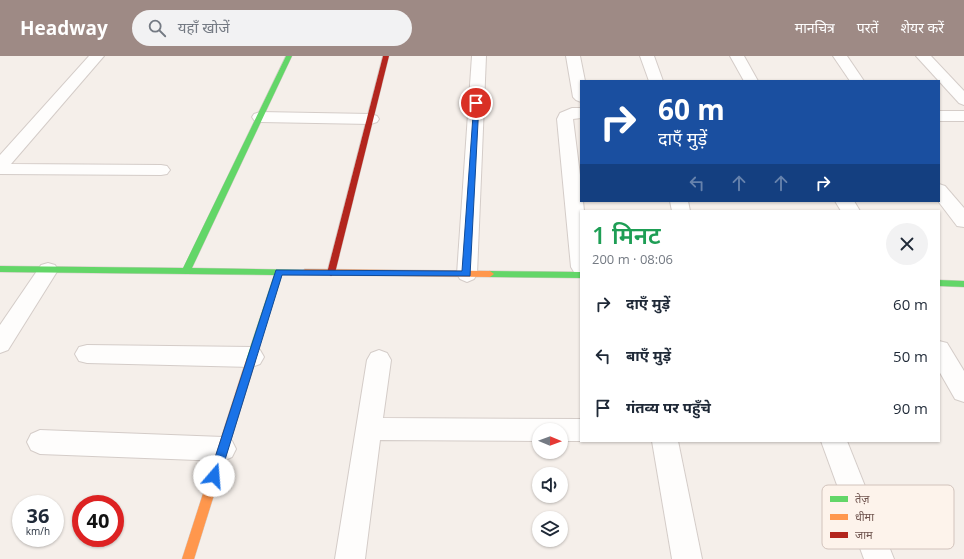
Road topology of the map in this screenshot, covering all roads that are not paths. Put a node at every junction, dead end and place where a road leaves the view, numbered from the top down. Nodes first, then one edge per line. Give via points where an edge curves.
1 (97, 56) edge
2 (290, 56) edge
3 (386, 56) edge
4 (479, 56) edge
5 (573, 56) edge
6 (647, 56) edge
7 (736, 56) edge
8 (840, 56) edge
9 (923, 56) edge
10 (656, 80) edge
11 (750, 80) edge
12 (856, 80) edge
13 (580, 92) edge
14 (964, 100) edge
15 (580, 113) edge
16 (940, 116) edge
17 (964, 116) edge
18 (260, 117) junction
19 (371, 119) junction
20 (0, 167) edge
21 (161, 170) dead end
22 (940, 191) edge
23 (964, 221) edge
24 (580, 258) edge
25 (0, 269) edge
26 (48, 270) junction
27 (186, 271) junction
28 (279, 272) junction
29 (331, 273) junction
30 (466, 274) junction
31 (580, 276) edge
32 (940, 283) edge
33 (964, 284) edge
34 (0, 344) edge
35 (940, 352) edge
36 (87, 354) dead end
37 (252, 357) junction
38 (379, 360) dead end
39 (964, 392) edge
40 (368, 429) junction
41 (580, 430) edge
42 (40, 442) dead end
43 (665, 442) edge
44 (834, 442) edge
45 (223, 449) junction
46 (851, 485) edge
47 (875, 549) edge
48 (188, 559) edge
49 (350, 559) edge
50 (688, 559) edge
51 (879, 559) edge

1 - 20 street
2 - 18 street
3 - 19 street
4 - 30 street
5 - 13 street
6 - 10 street
7 - 11 street
8 - 12 street
9 - 14 street
15 - 24 street via 572,113 565,119
16 - 17 street
18 - 19 street
18 - 27 street
19 - 29 street
20 - 21 street
22 - 23 street
25 - 26 street
26 - 27 street
26 - 34 street
27 - 28 street
28 - 29 street
28 - 37 street
29 - 30 street
30 - 31 street
32 - 33 street
35 - 39 street
36 - 37 street
37 - 45 street
38 - 40 street
40 - 41 street
40 - 49 street
42 - 45 street
43 - 50 street
44 - 46 street
45 - 48 street
47 - 51 street

